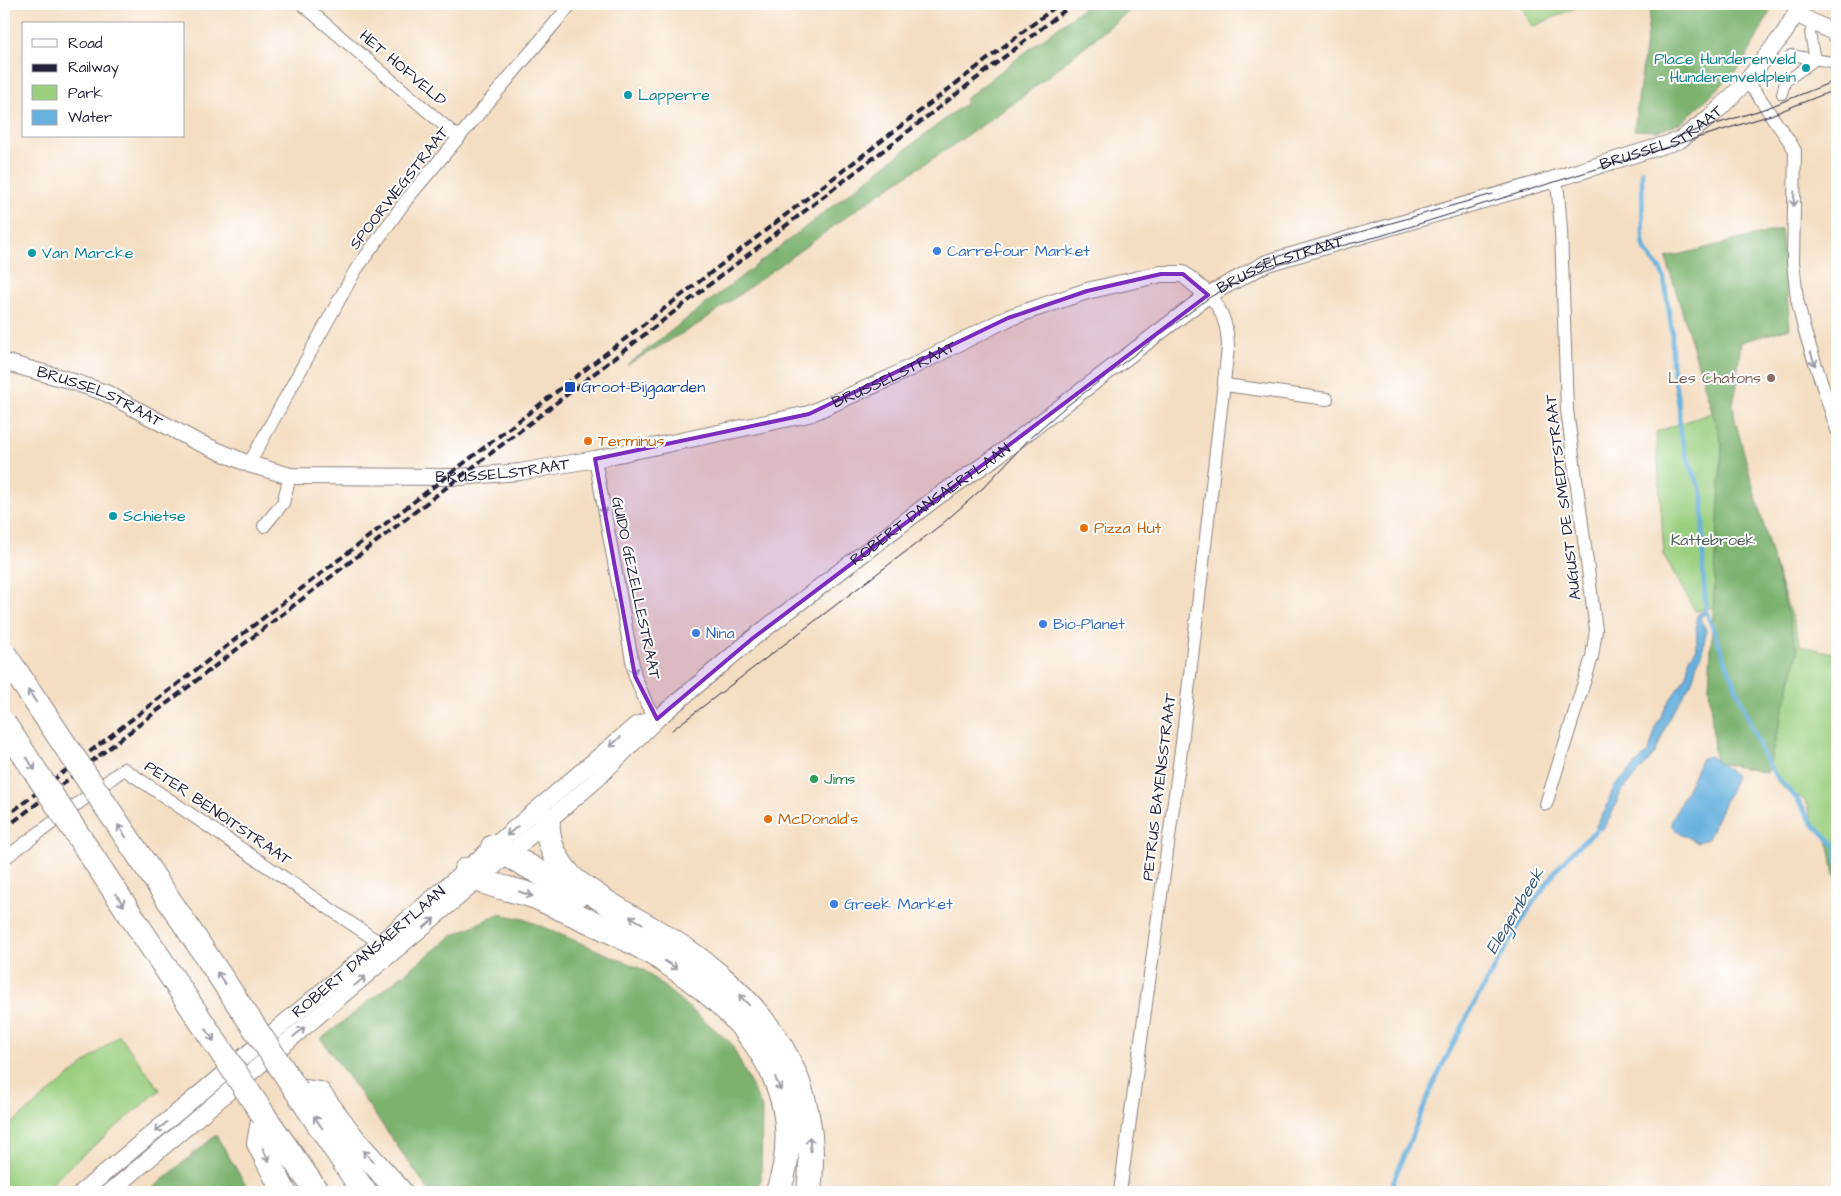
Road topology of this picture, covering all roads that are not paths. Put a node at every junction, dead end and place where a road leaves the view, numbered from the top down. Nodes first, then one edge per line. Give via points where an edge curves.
1 (302, 4) edge
2 (572, 4) edge
3 (1798, 9) edge
4 (1810, 33) dead end
5 (1837, 36) edge
6 (1791, 55) dead end
7 (1815, 60) junction
8 (1837, 63) edge
9 (1746, 82) junction
10 (1782, 94) dead end
11 (459, 138) junction
12 (1555, 179) junction
13 (1208, 295) junction
14 (4, 362) edge
15 (1224, 385) junction
16 (1326, 399) dead end
17 (1837, 430) edge
18 (595, 459) junction
19 (249, 464) junction
20 (290, 476) junction
21 (264, 526) dead end
22 (4, 654) edge
23 (657, 719) junction
24 (4, 724) edge
25 (1546, 804) dead end
26 (548, 821) junction
27 (500, 851) junction
28 (4, 859) edge
29 (473, 875) junction
30 (604, 901) junction
31 (380, 943) junction
32 (392, 954) junction
33 (298, 1091) junction
34 (264, 1116) junction
35 (82, 1192) edge
36 (110, 1192) edge
37 (284, 1192) edge
38 (316, 1192) edge
39 (364, 1192) edge
40 (400, 1192) edge
41 (778, 1192) edge
42 (809, 1192) edge
43 (1120, 1192) edge

1 - 11 street, HET HOFVELD
2 - 11 street, SPOORWEGSTRAAT
3 - 5 street
3 - 9 street, BRUSSELSTRAAT via 1785,32
4 - 7 street
6 - 7 street
7 - 8 street
7 - 10 street via 1785,82
9 - 12 street, BRUSSELSTRAAT via 1714,114 1680,140
9 -> 17 street via 1788,136 1795,151 1793,262 1797,299
11 - 19 street, SPOORWEGSTRAAT via 407,199 355,271
12 - 13 street, BRUSSELSTRAAT via 1267,264
12 - 25 street, AUGUST DE SMEDTSTRAAT via 1561,230 1568,410 1596,630 1588,672
13 - 15 street, PETRUS BAYENSSTRAAT via 1228,330
13 - 18 street, BRUSSELSTRAAT via 1183,274 1161,274 1086,290 1008,318 890,378 809,414
13 - 23 street, ROBERT DANSAERTLAAN via 760,632
14 - 19 street, BRUSSELSTRAAT via 106,393 195,441
15 - 16 street
15 - 43 street, PETRUS BAYENSSTRAAT via 1181,750
18 - 20 street, BRUSSELSTRAAT via 520,472 459,477
18 -> 23 street, GUIDO GEZELLESTRAAT via 635,676 647,705
19 - 20 street, BRUSSELSTRAAT
20 - 21 street via 283,503
33 -> 22 highway, bridge
23 - 26 street, ROBERT DANSAERTLAAN via 595,781
23 -> 27 street, ROBERT DANSAERTLAAN via 636,725
24 -> 34 highway, bridge
26 - 27 street, ROBERT DANSAERTLAAN
26 - 30 highway via 547,831 553,852 570,877
27 - 29 street, ROBERT DANSAERTLAAN
27 - 30 highway via 579,894
28 - 31 street, PETER BENOITSTRAAT via 124,769
29 - 31 street, ROBERT DANSAERTLAAN
32 -> 29 street, ROBERT DANSAERTLAAN
29 -> 41 highway via 528,894 627,939 671,964 707,990 735,1016 770,1067 783,1096 787,1160
42 -> 30 highway via 812,1166 802,1090 788,1057 768,1027 735,991 693,954
31 - 32 street, PETER BENOITSTRAAT
31 -> 35 street, ROBERT DANSAERTLAAN
36 -> 32 street, ROBERT DANSAERTLAAN
39 -> 33 highway
40 -> 33 highway via 356,1143 319,1094
34 -> 37 highway via 260,1143
34 - 38 highway

